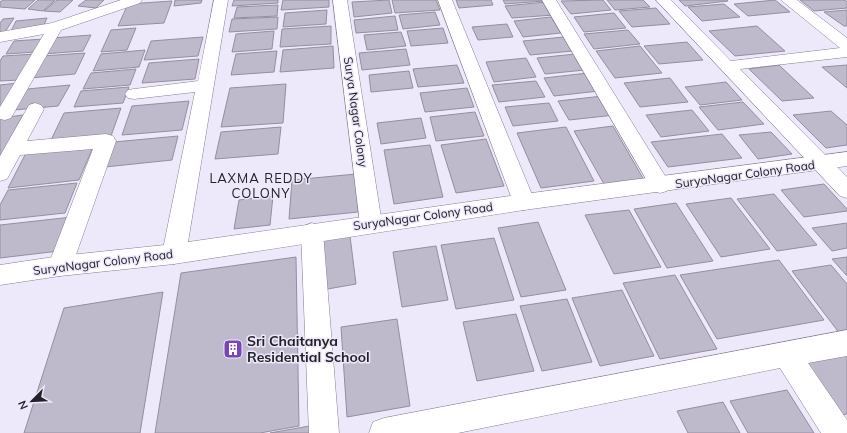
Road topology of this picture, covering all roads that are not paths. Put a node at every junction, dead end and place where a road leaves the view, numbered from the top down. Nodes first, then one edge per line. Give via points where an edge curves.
1 (135, 0) edge
2 (221, 0) edge
3 (340, 0) edge
4 (445, 0) edge
5 (549, 0) edge
6 (663, 0) edge
7 (788, 0) edge
8 (55, 27) junction
9 (0, 37) edge
10 (847, 46) edge
11 (847, 52) edge
12 (727, 66) junction
13 (205, 86) junction
14 (134, 94) dead end
15 (35, 109) dead end
16 (5, 114) dead end
17 (14, 149) junction
18 (847, 159) edge
19 (820, 163) junction
20 (0, 174) edge
21 (660, 185) junction
22 (847, 190) edge
23 (524, 202) junction
24 (372, 224) junction
25 (312, 232) junction
26 (174, 254) junction
27 (60, 266) junction
28 (0, 275) edge
29 (847, 343) edge
30 (786, 354) junction
31 (324, 433) edge
32 (384, 433) edge
33 (838, 433) edge

1 - 8 street
2 - 13 street
3 - 24 street, Surya Nagar Colony
4 - 23 street
5 - 21 street
6 - 12 street
7 - 10 street
8 - 9 street
8 - 16 street
11 - 12 street
12 - 19 street
13 - 14 street
13 - 26 street
15 - 17 street
17 - 20 street
17 - 27 street via 106,141
18 - 19 street, SuryaNagar Colony Road
19 - 21 street, SuryaNagar Colony Road
19 - 22 street
21 - 23 street, SuryaNagar Colony Road
23 - 24 street, SuryaNagar Colony Road
24 - 25 street, SuryaNagar Colony Road
25 - 26 street, SuryaNagar Colony Road
25 - 31 street
26 - 27 street, SuryaNagar Colony Road
27 - 28 street, SuryaNagar Colony Road
29 - 30 street
30 - 32 street
30 - 33 street

